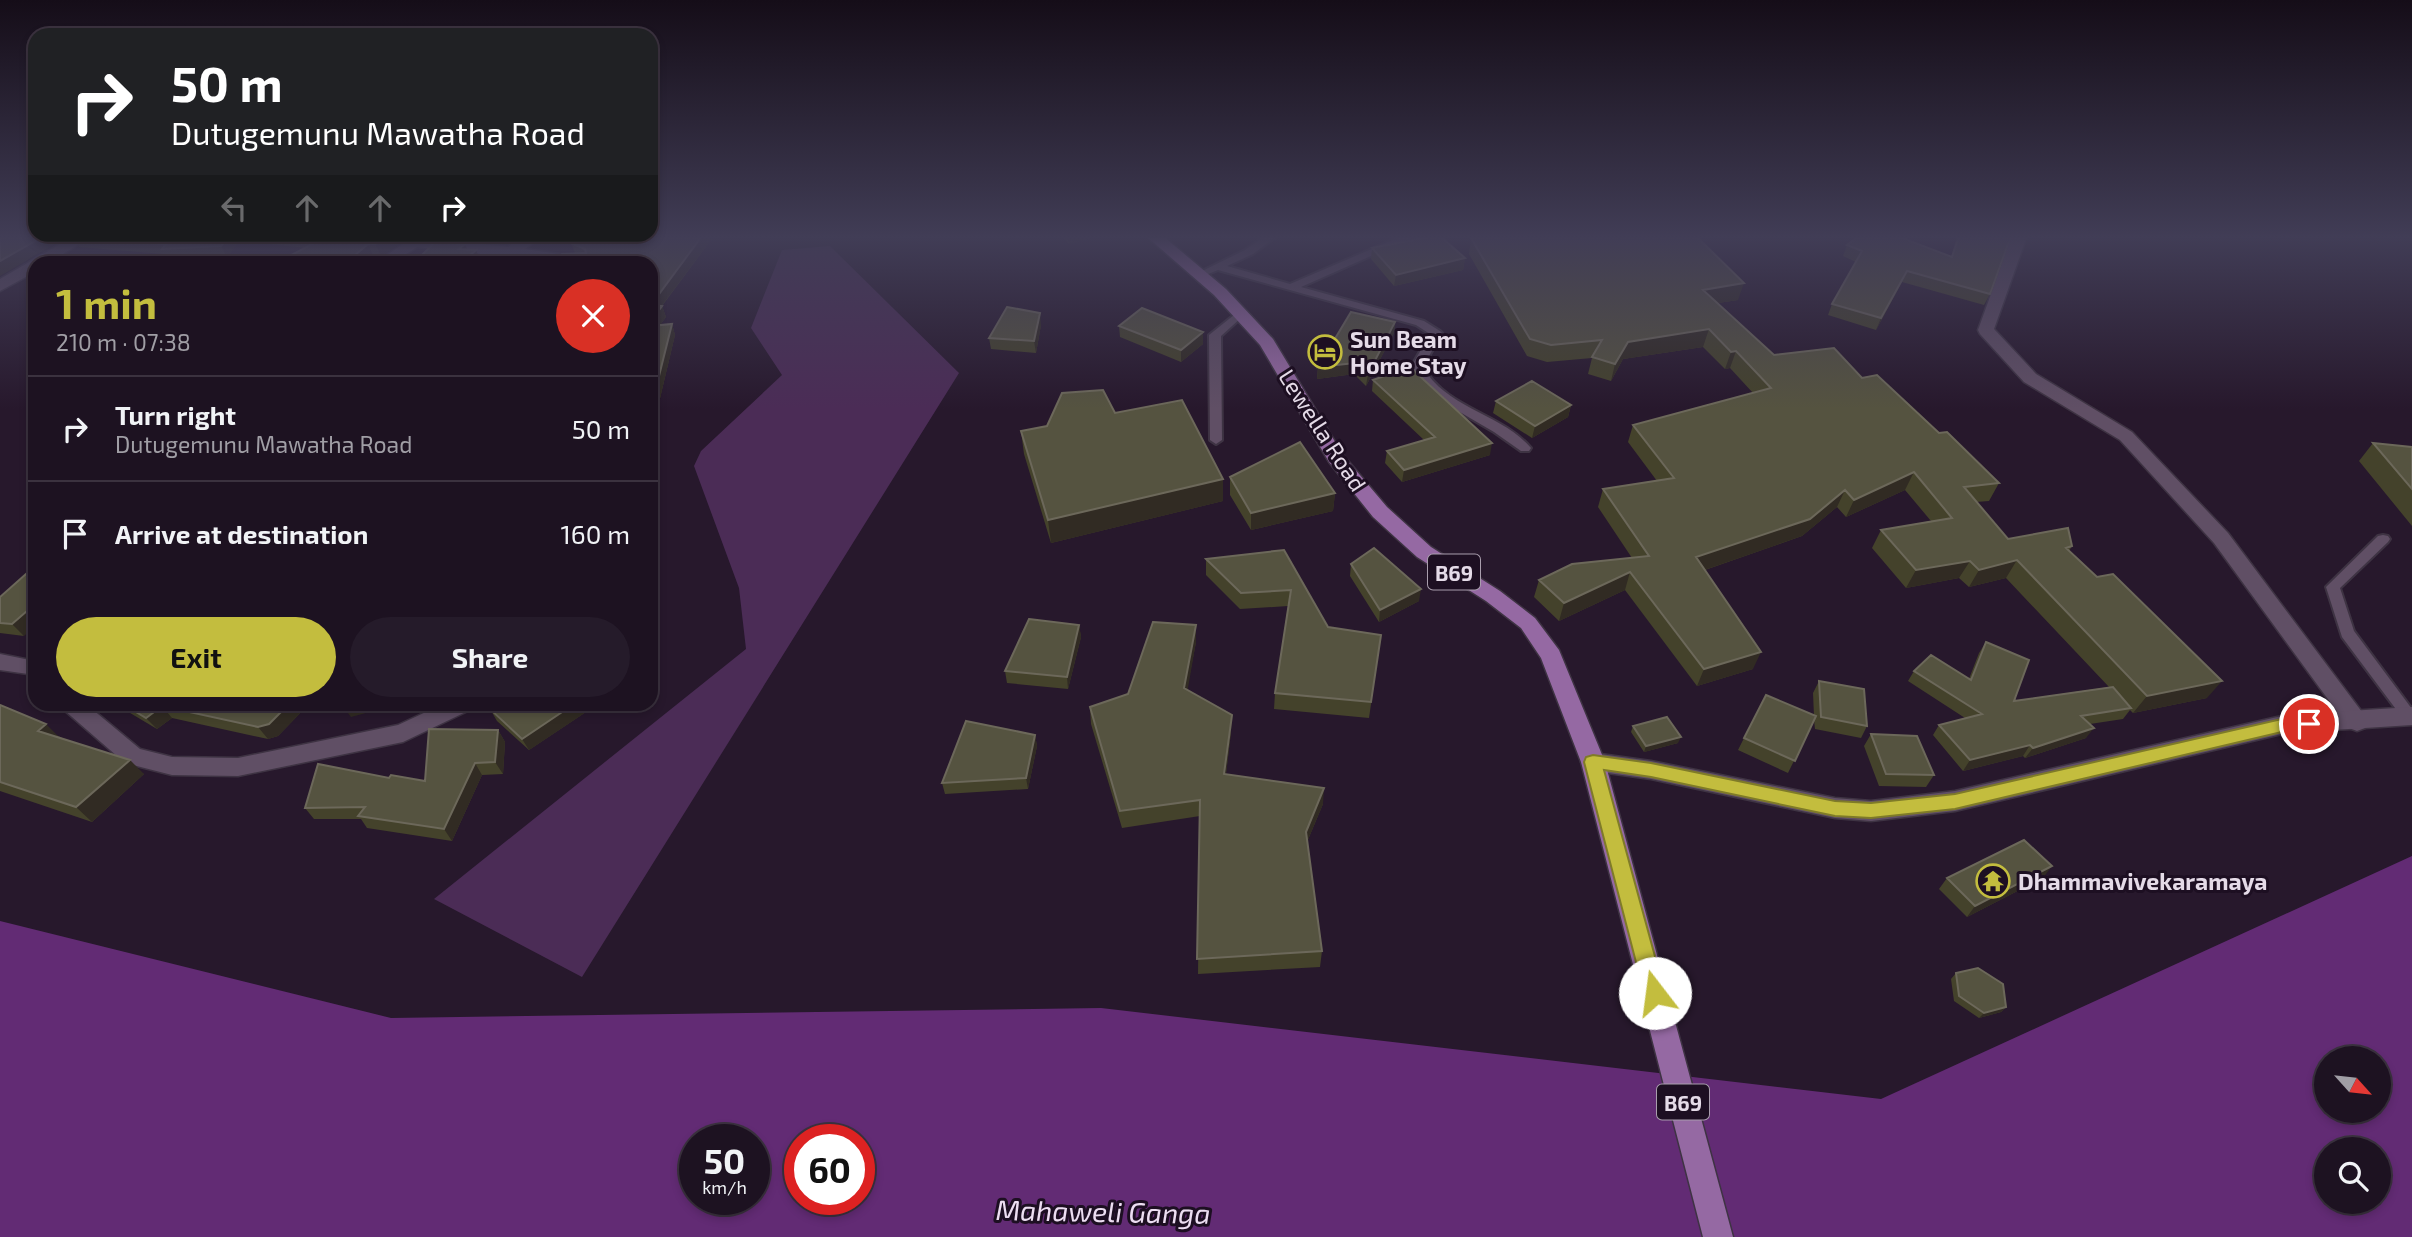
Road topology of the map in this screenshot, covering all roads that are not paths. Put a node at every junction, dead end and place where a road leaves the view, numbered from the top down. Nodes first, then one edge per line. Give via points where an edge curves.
1 (1225, 294) edge
2 (1310, 294) edge
3 (1999, 294) edge
4 (1239, 314) junction
5 (1216, 440) dead end
6 (1525, 448) dead end
7 (2383, 539) dead end
8 (0, 662) edge
9 (28, 667) edge
10 (80, 711) edge
11 (448, 711) edge
12 (2410, 716) edge
13 (2357, 722) junction
14 (1593, 762) junction
15 (1718, 1237) edge

1 - 4 main road, Lewella Road / B69
2 - 6 lane via 1420,323 1437,333 1417,367 1422,381
3 - 13 street via 1986,330 2030,379 2126,436 2221,538
4 - 5 lane via 1215,335
4 - 14 main road, Lewella Road / B69 via 1267,344 1336,458 1380,512 1424,552 1528,623 1551,656
7 - 12 lane via 2333,587 2347,633
8 - 9 street
10 - 11 street via 133,757 172,766 238,767 403,733
12 - 13 street
13 - 14 street via 2286,724 1955,801 1871,811
14 - 15 main road, Lewella Road / B69

